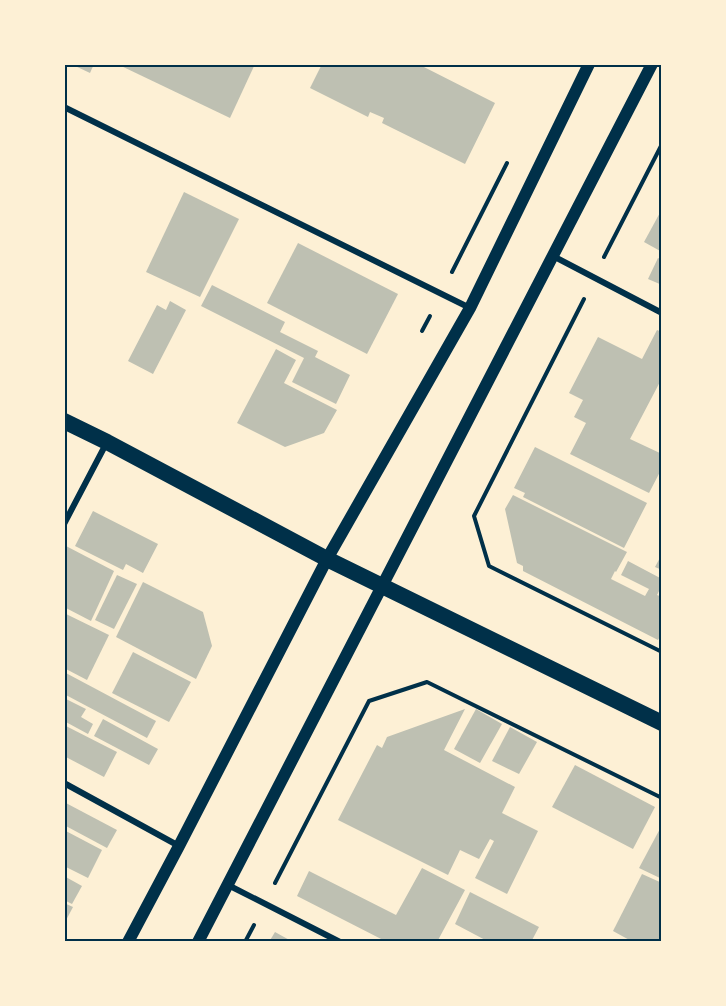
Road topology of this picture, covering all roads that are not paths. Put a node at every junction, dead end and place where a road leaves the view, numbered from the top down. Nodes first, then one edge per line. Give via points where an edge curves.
1 (589, 64) edge
2 (652, 64) edge
3 (64, 107) edge
4 (553, 256) junction
5 (470, 308) junction
6 (662, 313) edge
7 (64, 421) edge
8 (107, 442) junction
9 (64, 524) edge
10 (327, 559) junction
11 (382, 585) junction
12 (662, 723) edge
13 (64, 783) edge
14 (179, 846) junction
15 (228, 885) junction
16 (128, 942) edge
17 (198, 942) edge
18 (340, 942) edge

1 - 5 main road
2 - 4 main road
3 - 5 street
4 - 6 street
4 - 11 main road
5 - 10 main road
7 - 8 highway
8 - 9 street
8 - 10 highway
10 - 11 highway
10 - 14 main road
11 - 12 highway
11 - 15 main road
13 - 14 street
14 - 16 main road
15 - 17 main road
15 - 18 street

